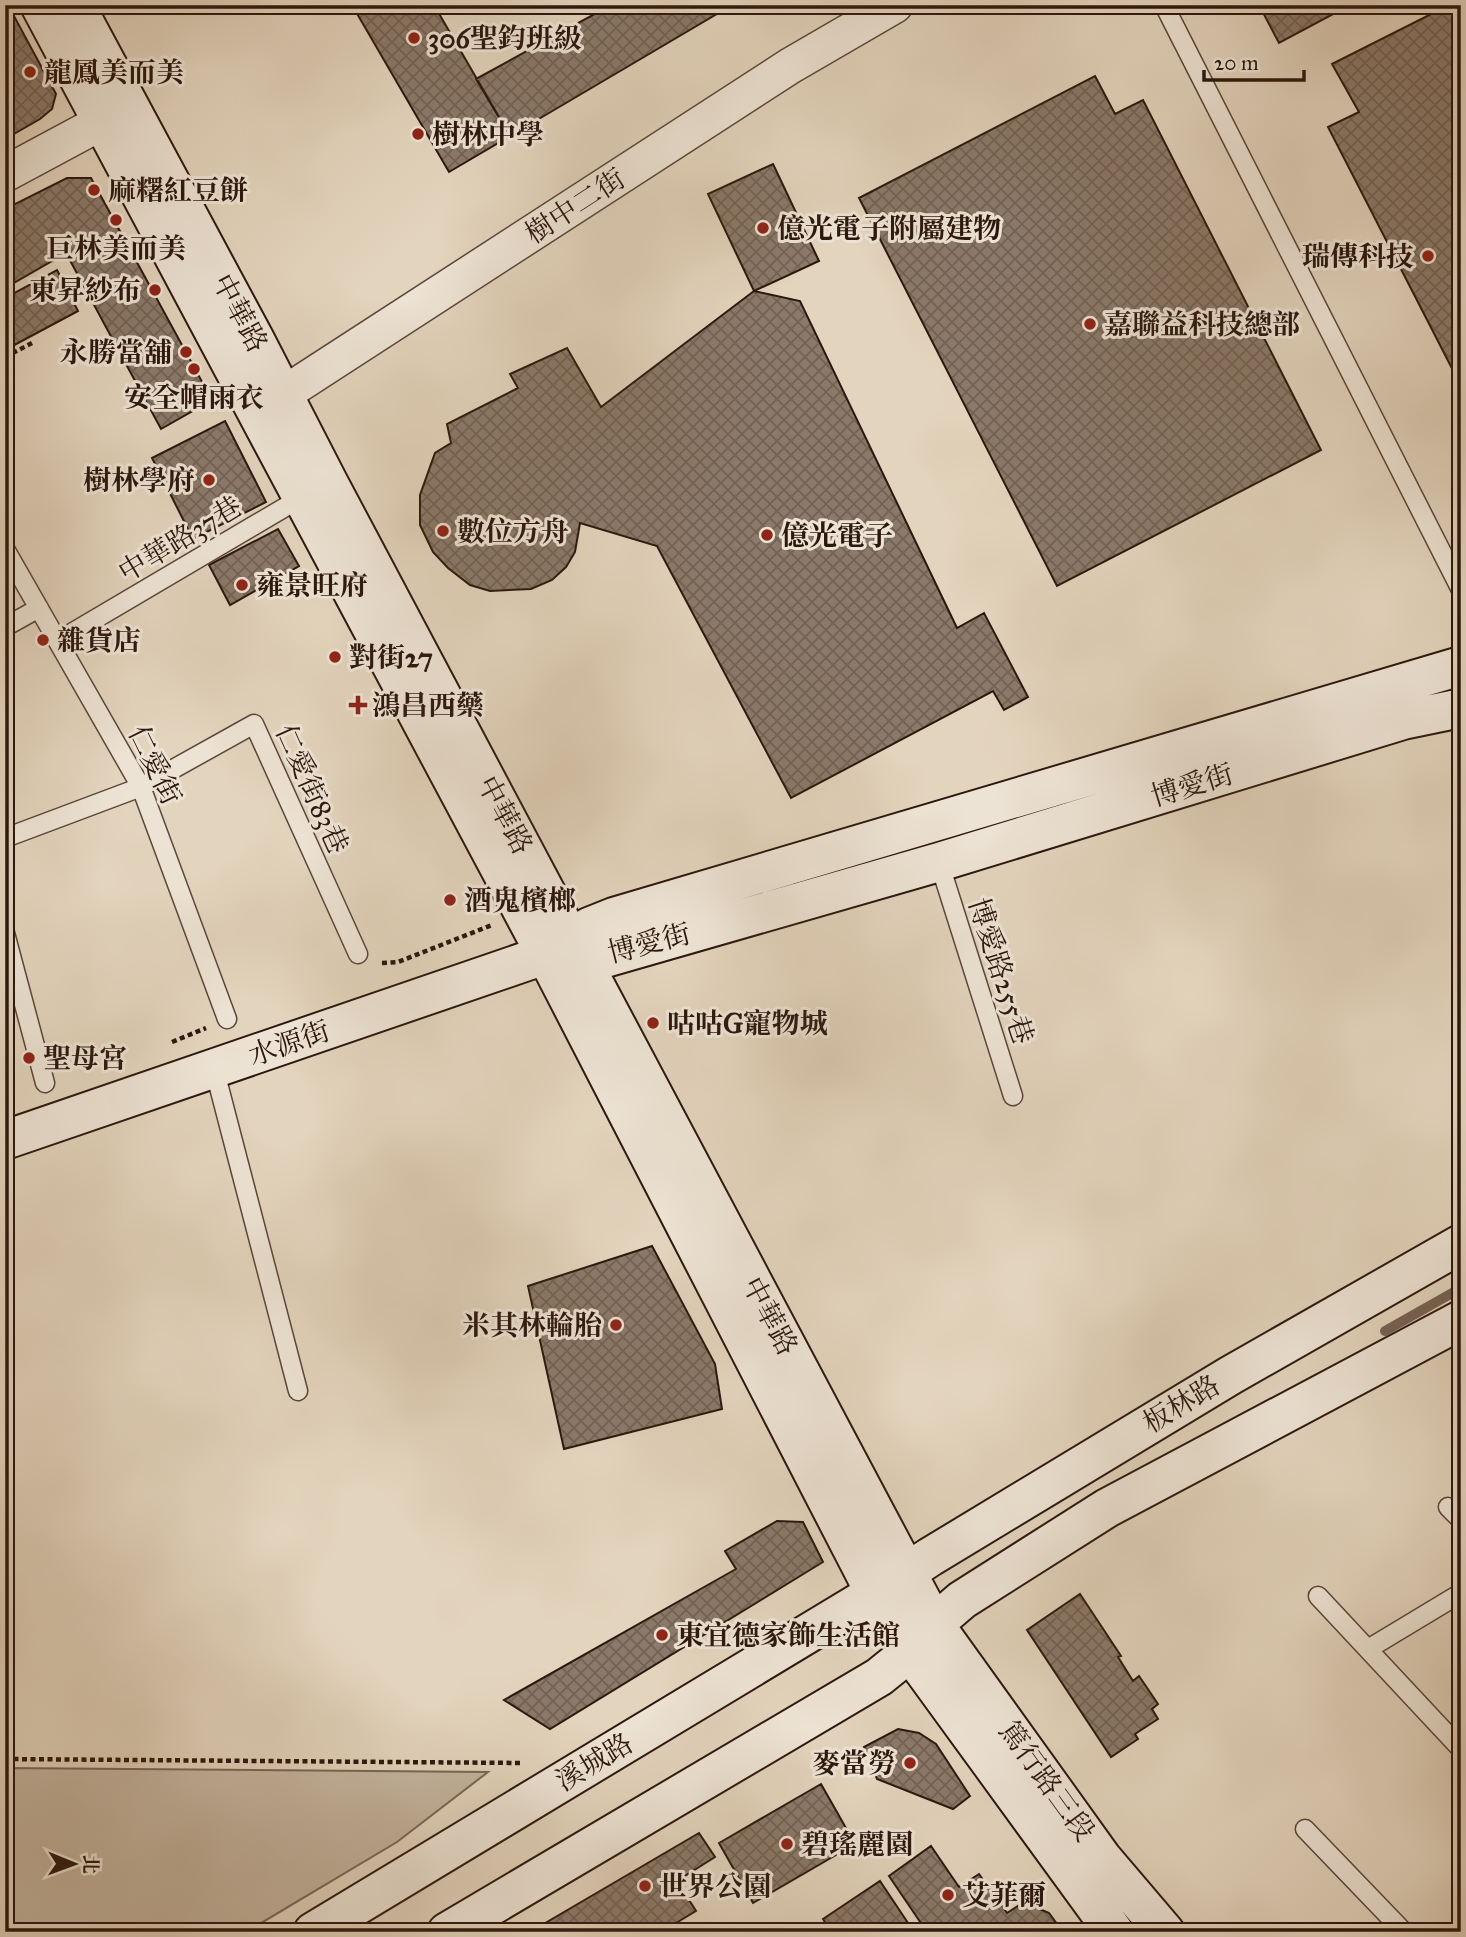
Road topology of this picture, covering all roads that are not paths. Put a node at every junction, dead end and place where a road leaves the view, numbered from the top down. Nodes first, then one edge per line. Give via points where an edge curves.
1 (40, 5) edge
2 (75, 5) edge
3 (895, 5) edge
4 (1164, 5) edge
5 (116, 115) junction
6 (5, 173) edge
7 (270, 404) junction
8 (315, 490) junction
9 (5, 549) edge
10 (1461, 590) edge
11 (39, 608) junction
12 (5, 627) edge
13 (58, 641) junction
14 (1461, 666) edge
15 (1461, 708) edge
16 (141, 787) junction
17 (5, 838) edge
18 (939, 862) junction
19 (5, 933) edge
20 (559, 950) junction
21 (358, 954) road end
22 (226, 1019) road end
23 (214, 1069) junction
24 (45, 1083) dead end
25 (1013, 1097) dead end
26 (5, 1140) edge
27 (1461, 1244) edge
28 (1461, 1320) edge
29 (298, 1391) dead end
30 (907, 1573) junction
31 (875, 1593) junction
32 (1461, 1593) edge
33 (1318, 1596) dead end
34 (922, 1638) junction
35 (1368, 1649) junction
36 (1461, 1749) edge
37 (1305, 1829) dead end
38 (313, 1932) edge
39 (447, 1932) edge
40 (1114, 1932) edge
41 (1165, 1932) edge
42 (1404, 1932) edge

1 - 5 street, 中華路
2 - 5 street, 中華路
3 - 7 street, 樹中二街 via 790,66
4 - 10 lane
5 - 6 street
5 - 7 street, 中華路 via 255,340
7 - 8 street, 中華路
8 - 13 lane, 中華路37巷
8 - 20 street, 中華路
9 - 11 lane, 仁愛街
11 - 12 lane
11 - 13 lane, 仁愛街
13 - 16 lane, 仁愛街
14 - 20 street, 博愛街 via 614,917 589,927
15 - 18 street, 博愛街 via 1403,720
16 - 17 lane
16 - 21 lane, 仁愛街83巷 via 254,724
16 - 22 lane, 仁愛街
18 - 20 street, 博愛街 via 605,958
18 - 25 lane, 博愛路255巷
19 - 24 lane
20 - 23 street, 水源街
20 - 30 street, 中華路
20 - 31 street, 中華路
23 - 26 street, 水源街
23 - 29 lane
27 - 30 street, 板林路 via 1231,1375
28 - 34 street, 板林路 via 1107,1508 962,1600
30 - 31 street, 板林路
30 - 34 street, 中華路
31 - 34 street, 中華路
31 - 38 street, 溪城路
32 - 35 lane
33 - 35 lane
34 - 39 street via 879,1677
34 - 40 street, 篤行路三段
34 - 41 street, 篤行路三段
35 - 36 lane
37 - 42 lane

